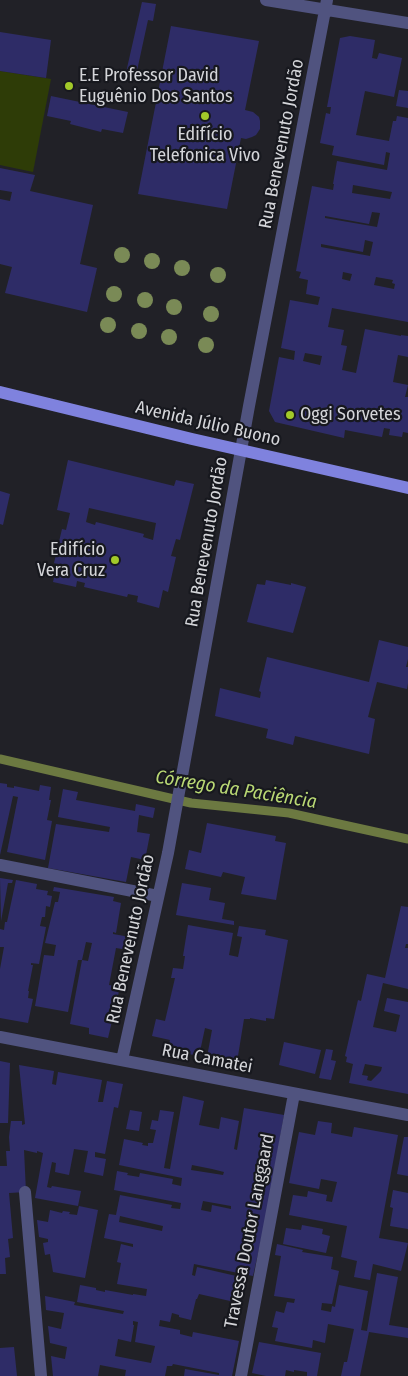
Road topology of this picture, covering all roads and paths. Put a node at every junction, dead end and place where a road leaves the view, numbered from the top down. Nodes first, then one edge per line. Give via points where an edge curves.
1 (266, 0) edge
2 (326, 5) edge
3 (408, 23) edge
4 (0, 392) edge
5 (241, 450) junction
6 (408, 488) edge
7 (0, 865) edge
8 (158, 896) junction
9 (0, 1037) edge
10 (122, 1060) junction
11 (294, 1094) junction
12 (408, 1115) edge
13 (24, 1192) dead end
14 (41, 1376) edge
15 (241, 1376) edge

1 - 2 street
2 - 3 street
2 - 5 street, Rua Benevenuto Jordão
4 - 5 main road, Avenida Júlio Buono
5 - 6 main road, Avenida Júlio Buono
5 - 8 street, Rua Benevenuto Jordão
7 - 8 street
8 - 10 street, Rua Benevenuto Jordão
9 - 10 street, Rua Camatei
10 - 11 street, Rua Camatei
11 - 12 street, Rua Camatei
11 - 15 street, Travessa Doutor Langgaard
13 - 14 street

